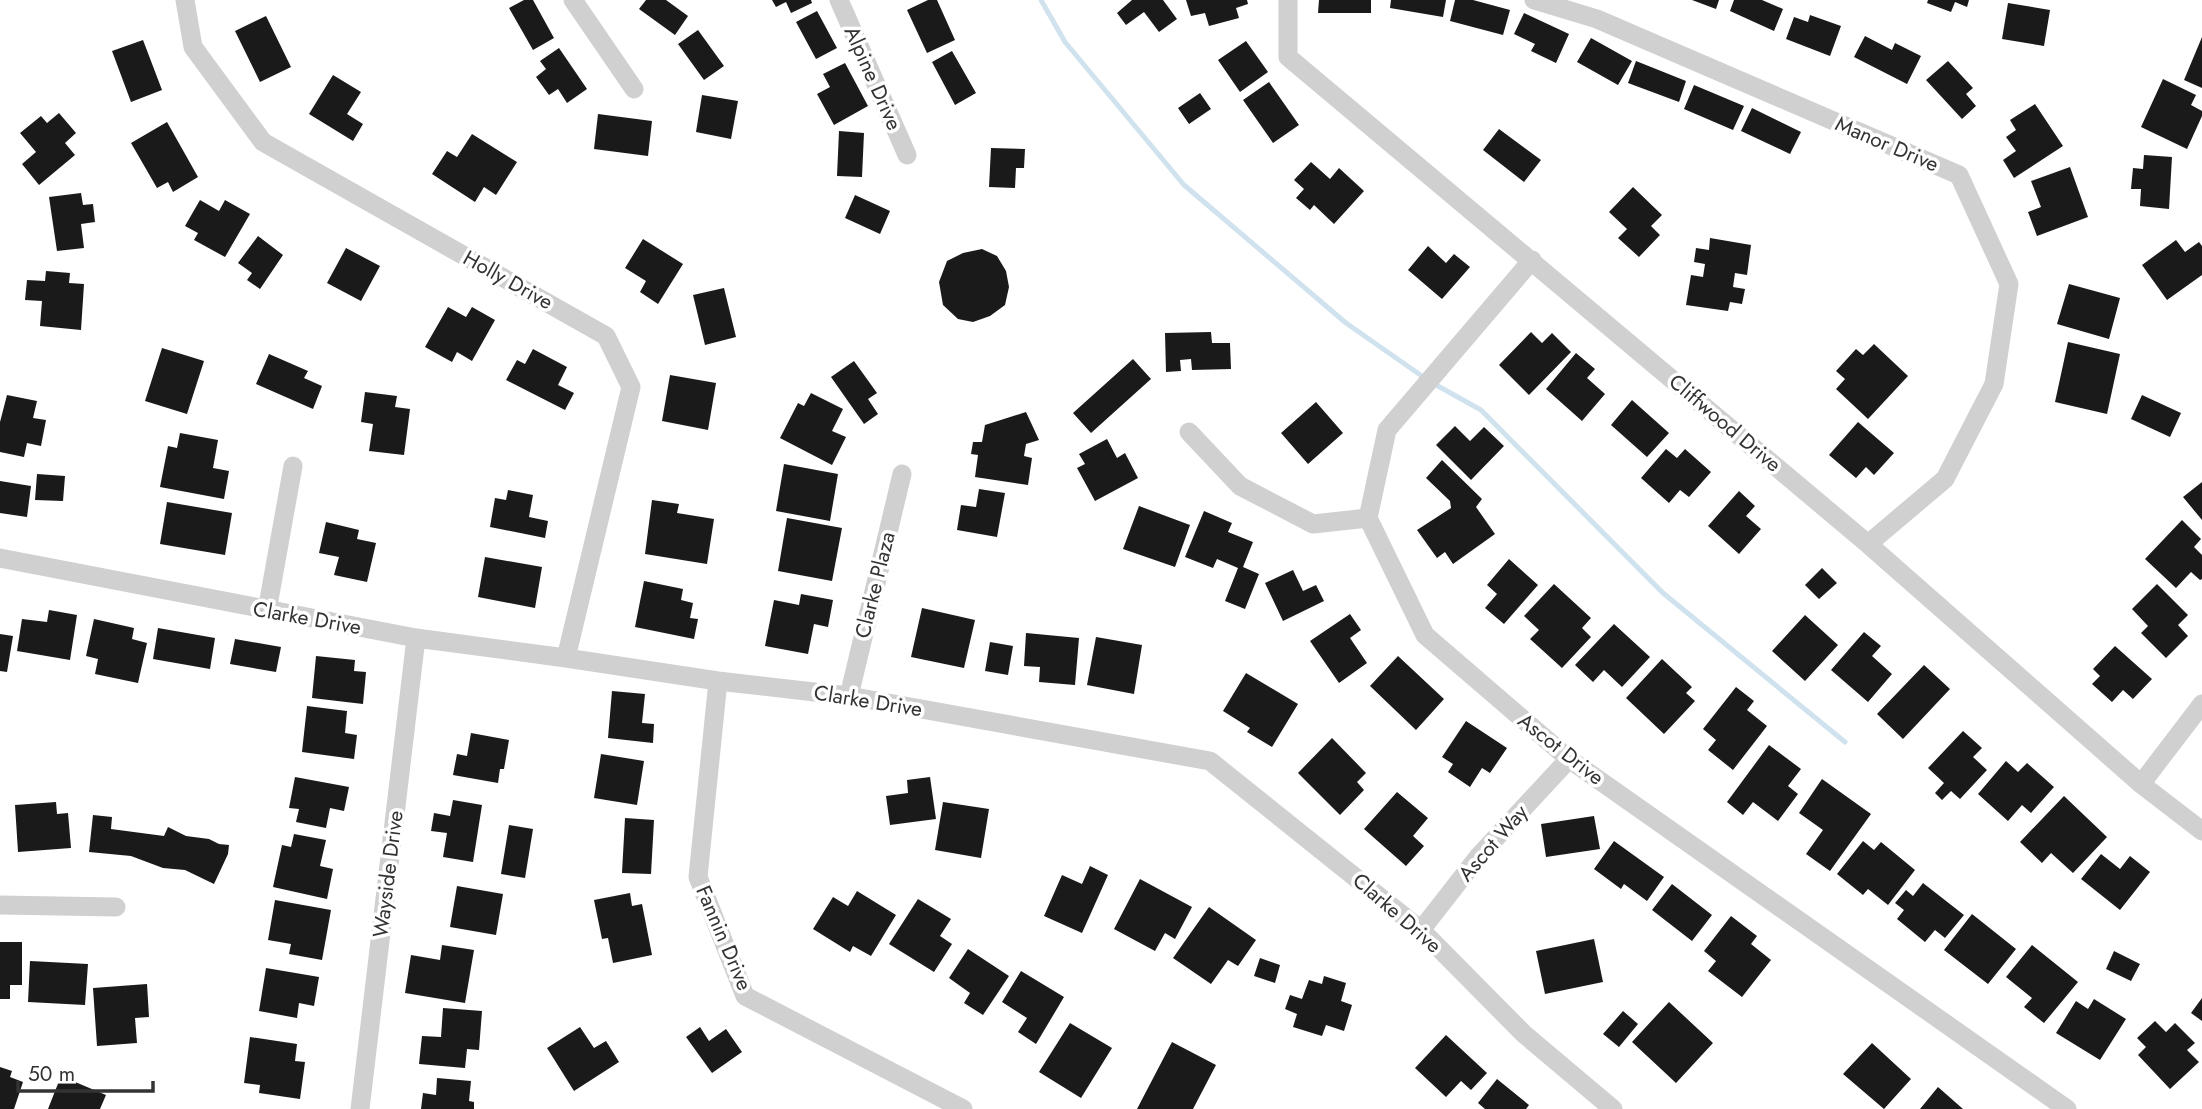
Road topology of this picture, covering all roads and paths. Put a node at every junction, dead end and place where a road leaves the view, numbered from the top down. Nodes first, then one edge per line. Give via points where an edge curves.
1 (185, 0) edge
2 (573, 0) edge
3 (839, 0) edge
4 (1288, 0) edge
5 (1534, 0) edge
6 (634, 89) dead end
7 (907, 155) dead end
8 (1532, 260) junction
9 (1189, 432) dead end
10 (293, 466) dead end
11 (902, 474) dead end
12 (1368, 518) junction
13 (1868, 544) junction
14 (0, 558) edge
15 (267, 611) junction
16 (416, 638) junction
17 (566, 658) junction
18 (718, 681) junction
19 (849, 696) junction
20 (2202, 704) edge
21 (1569, 759) junction
22 (2141, 784) junction
23 (2202, 831) edge
24 (0, 905) edge
25 (116, 907) dead end
26 (1421, 930) junction
27 (360, 1109) edge
28 (963, 1109) edge
29 (1613, 1109) edge
30 (2067, 1109) edge

1 - 17 street, Holly Drive via 193,47 263,142 606,335 631,387
2 - 6 street
3 - 7 street, Alpine Drive
4 - 8 street, Cliffwood Drive via 1288,57
5 - 13 street, Manor Drive via 1597,19 1959,175 2009,284 1994,384 1945,480
8 - 12 street via 1387,430
8 - 13 street, Cliffwood Drive
9 - 12 street via 1240,486 1313,524
10 - 15 street
11 - 19 street, Clarke Plaza
12 - 21 street, Ascot Drive via 1425,635
13 - 22 street, Cliffwood Drive
14 - 15 street, Clarke Drive
15 - 16 street, Clarke Drive
16 - 17 street, Clarke Drive
16 - 27 street, Wayside Drive
17 - 18 street, Clarke Drive
18 - 19 street, Clarke Drive
18 - 28 street, Fannin Drive via 698,877 745,996
19 - 26 street, Clarke Drive via 1210,761
20 - 22 street
21 - 26 street, Ascot Way via 1478,857
21 - 30 street, Ascot Drive
22 - 23 street, Cliffwood Drive
24 - 25 street
26 - 29 street, Clarke Drive via 1524,1034

